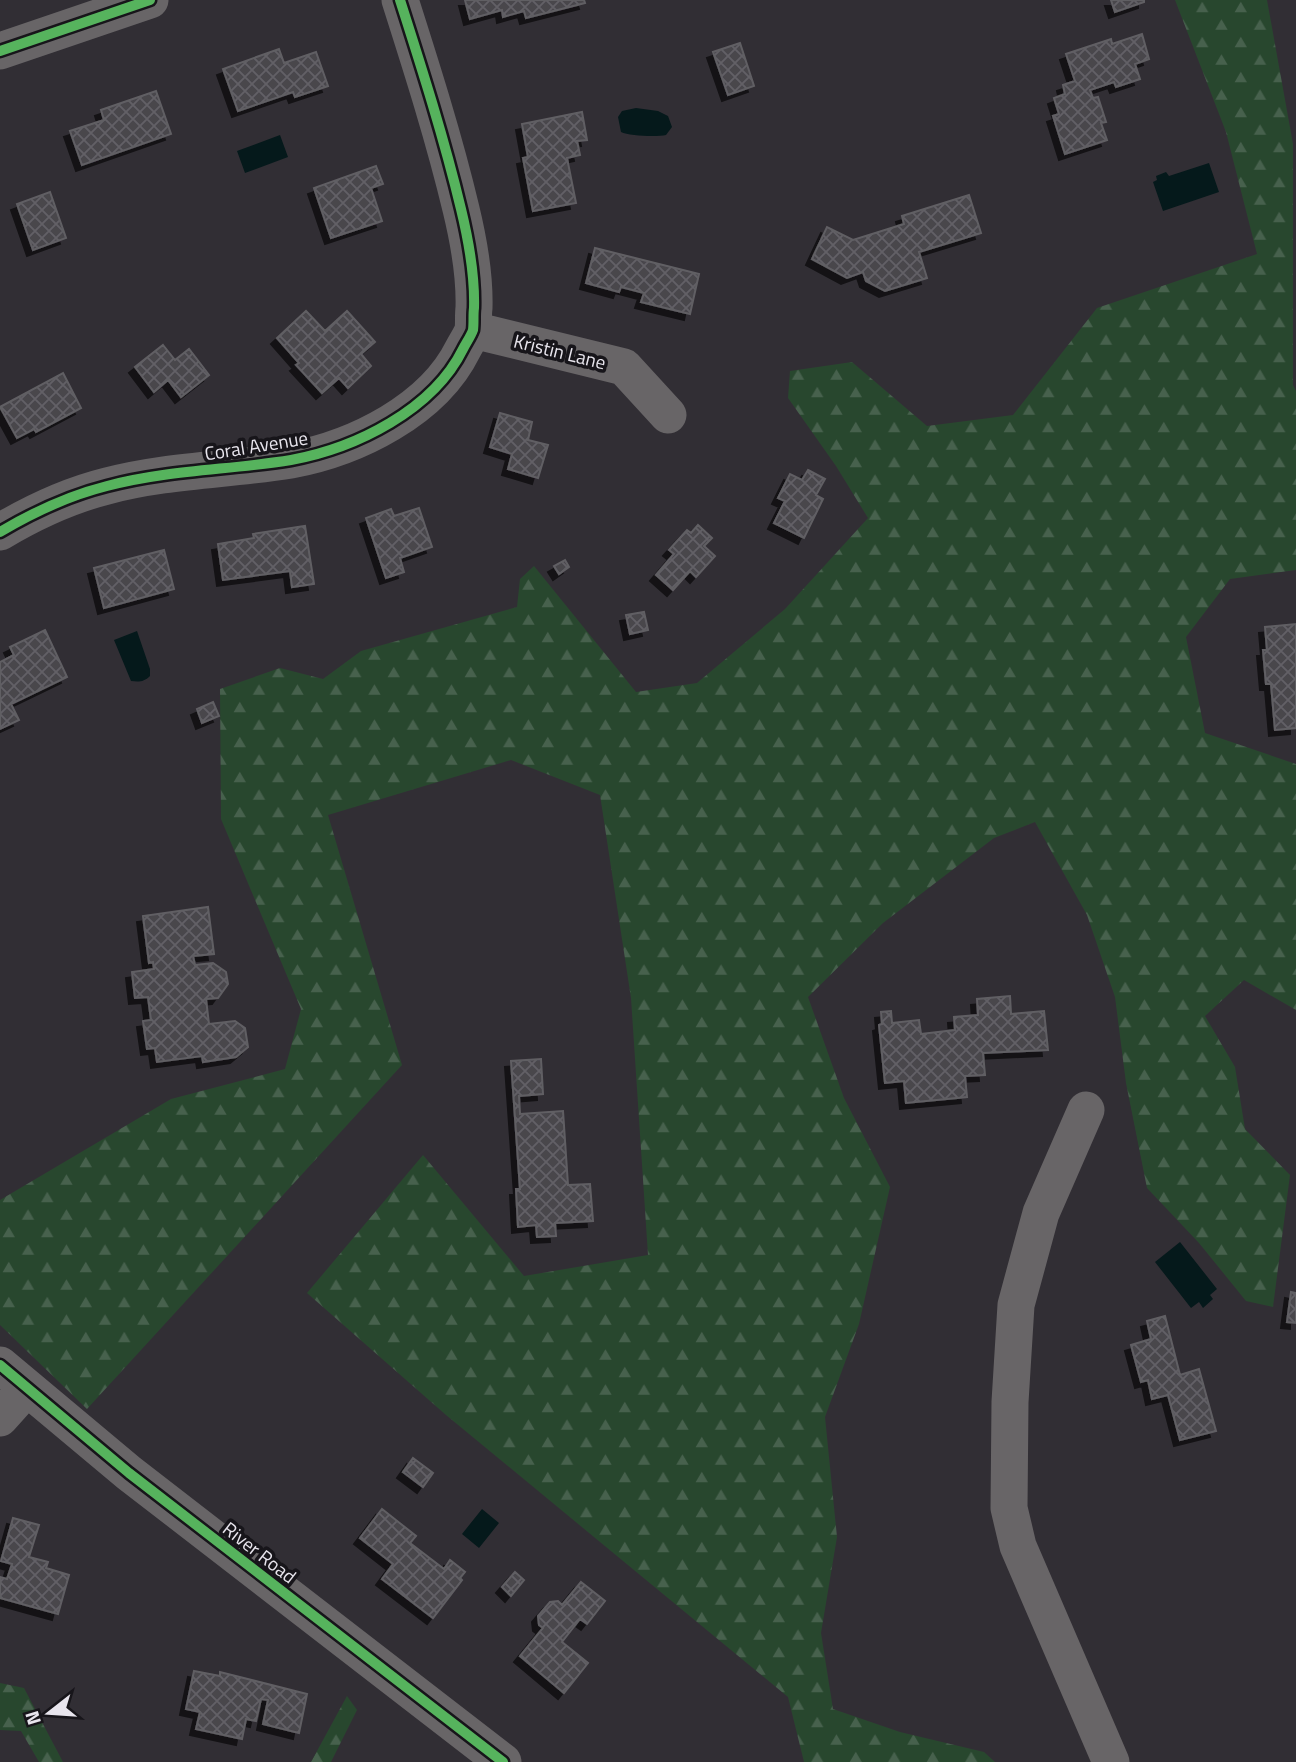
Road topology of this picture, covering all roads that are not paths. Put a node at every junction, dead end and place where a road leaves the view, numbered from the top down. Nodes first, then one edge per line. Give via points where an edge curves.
1 (150, 0) edge
2 (400, 0) edge
3 (0, 51) edge
4 (473, 330) junction
5 (668, 415) dead end
6 (0, 532) edge
7 (1086, 1110) dead end
8 (13, 1377) edge
9 (0, 1418) edge
10 (503, 1762) edge
11 (1111, 1762) edge

1 - 3 street
2 - 4 street, Coral Avenue via 444,141 469,246 475,286
4 - 5 street, Kristin Lane via 624,368
4 - 6 street, Coral Avenue via 457,361 436,386 402,416 366,437 292,459 106,486
7 - 11 street via 1041,1213 1016,1305 1009,1508 1018,1546
8 - 9 street
8 - 10 street, River Road via 129,1474

